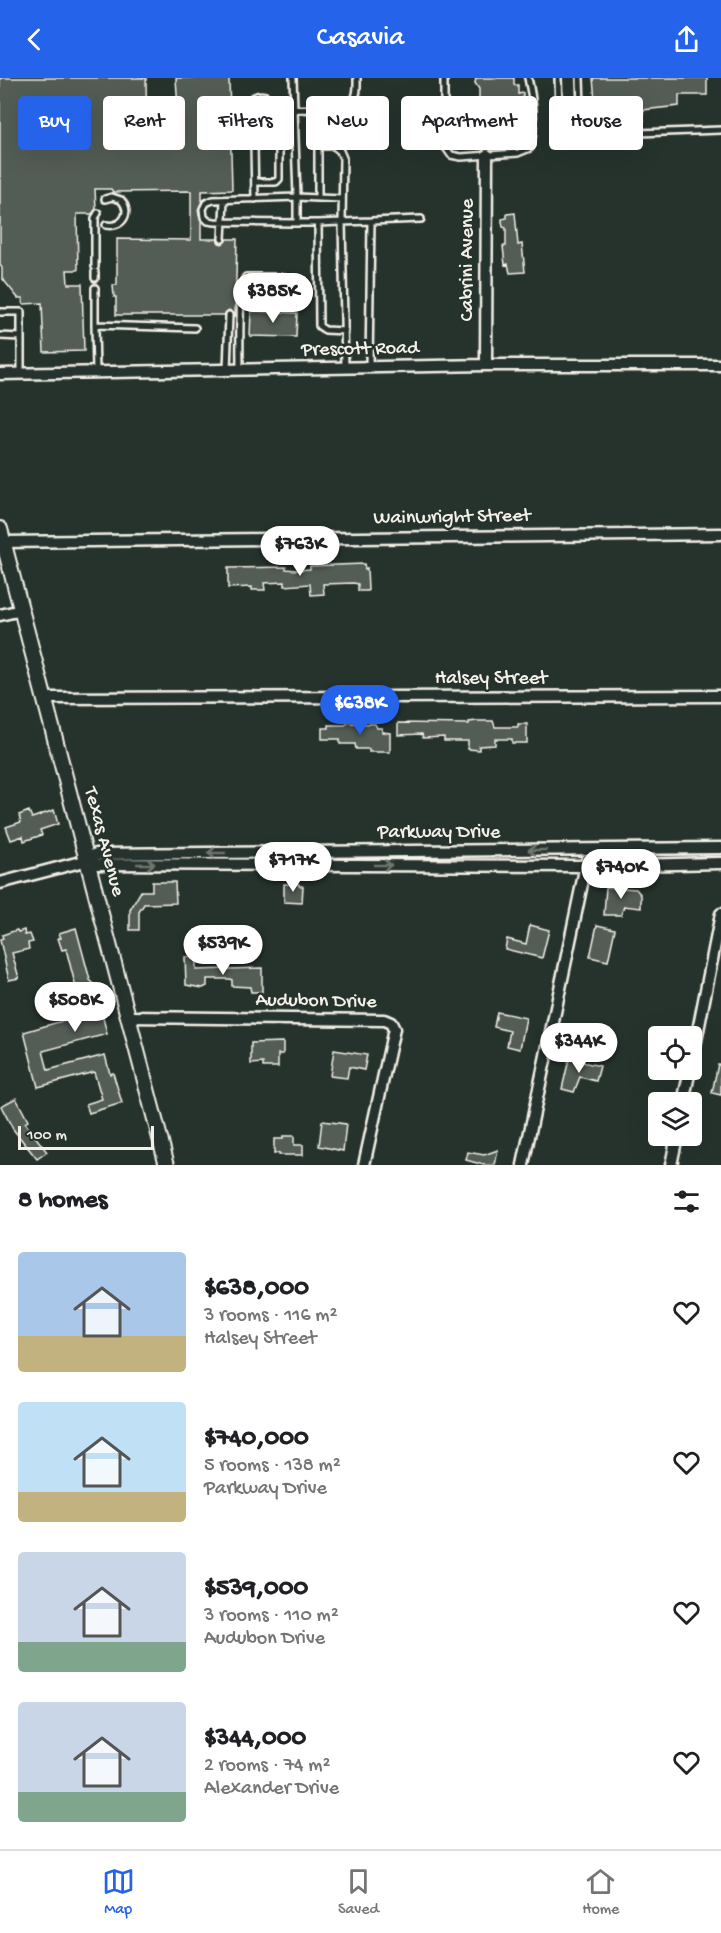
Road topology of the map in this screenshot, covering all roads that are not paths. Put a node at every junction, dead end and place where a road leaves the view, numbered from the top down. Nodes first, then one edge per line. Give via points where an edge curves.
1 (293, 78) edge
2 (357, 78) edge
3 (444, 78) edge
4 (528, 78) edge
5 (558, 78) edge
6 (580, 78) edge
7 (293, 96) edge
8 (559, 96) edge
9 (581, 96) edge
10 (294, 109) edge
11 (721, 130) edge
12 (294, 131) edge
13 (643, 133) edge
14 (318, 150) edge
15 (339, 150) edge
16 (487, 155) junction
17 (255, 182) junction
18 (297, 198) junction
19 (318, 198) junction
20 (105, 199) dead end
21 (255, 199) junction
22 (342, 199) junction
23 (224, 200) junction
24 (99, 205) dead end
25 (421, 219) dead end
26 (370, 221) junction
27 (224, 222) junction
28 (297, 222) junction
29 (342, 222) junction
30 (318, 223) junction
31 (106, 225) dead end
32 (223, 238) dead end
33 (95, 272) dead end
34 (95, 288) dead end
35 (241, 304) junction
36 (0, 312) edge
37 (227, 316) dead end
38 (95, 324) junction
39 (195, 328) dead end
40 (345, 331) junction
41 (0, 336) edge
42 (21, 337) junction
43 (486, 365) junction
44 (721, 365) edge
45 (369, 367) junction
46 (345, 368) junction
47 (227, 370) junction
48 (240, 370) junction
49 (96, 372) junction
50 (0, 374) edge
51 (21, 374) junction
52 (721, 534) edge
53 (2, 536) edge
54 (21, 610) junction
55 (0, 615) edge
56 (721, 696) edge
57 (45, 698) junction
58 (721, 848) edge
59 (589, 850) junction
60 (88, 860) junction
61 (721, 863) edge
62 (586, 866) junction
63 (0, 884) edge
64 (721, 914) edge
65 (129, 1017) junction
66 (699, 1026) edge
67 (675, 1146) edge
68 (167, 1165) edge
69 (364, 1165) edge
70 (523, 1165) edge
71 (671, 1165) edge

1 - 7 lane
2 - 10 lane via 357,92 348,106
3 - 16 lane via 444,145 451,155
4 - 16 lane via 533,138 530,147 518,153
5 - 8 lane
6 - 9 lane
11 - 13 lane
12 - 18 lane
14 - 19 lane
15 - 22 lane via 343,158
16 - 43 street, Cabrini Avenue
17 - 17 lane via 254,146 258,141 277,140 279,179
17 - 21 lane
18 - 19 lane
18 - 21 lane
18 - 28 lane
19 - 22 lane
20 - 31 lane via 121,200 127,212 120,224
21 - 23 lane
22 - 29 lane
23 - 27 lane
23 - 27 lane via 206,203 203,209 208,221
24 - 33 lane via 95,218
25 - 26 lane
26 - 29 lane
26 - 45 lane
27 - 28 lane
27 - 32 lane
28 - 30 lane
29 - 30 lane
29 - 40 lane
30 - 40 lane via 318,326
34 - 38 lane
35 - 35 lane via 242,281 246,276 288,280 290,300 285,304
35 - 48 lane
36 - 42 lane via 21,312
37 - 47 lane
38 - 39 lane
38 - 49 lane
40 - 46 lane
41 - 42 lane
42 - 51 lane
43 - 44 street, Prescott Road
43 - 45 street, Prescott Road
45 - 46 street, Prescott Road
46 - 48 street, Prescott Road
47 - 48 street, Prescott Road
47 - 49 street, Prescott Road
49 - 51 street, Prescott Road
50 - 51 street, Prescott Road
52 - 53 street, Wainwright Street
53 - 54 street, Texas Avenue
54 - 55 street
54 - 57 street, Texas Avenue
56 - 57 street, Halsey Street
57 - 60 street, Texas Avenue
58 - 59 street, Parkway Drive
59 -> 60 street, Parkway Drive via 96,854
59 - 62 street
60 -> 62 street, Parkway Drive via 97,864
60 - 63 street, Parkway Drive
60 - 65 street, Texas Avenue
61 - 62 street, Parkway Drive
62 - 70 street
64 - 66 street
65 - 68 street, Texas Avenue
65 - 69 street, Audubon Drive via 391,1023 394,1029
67 - 71 street

